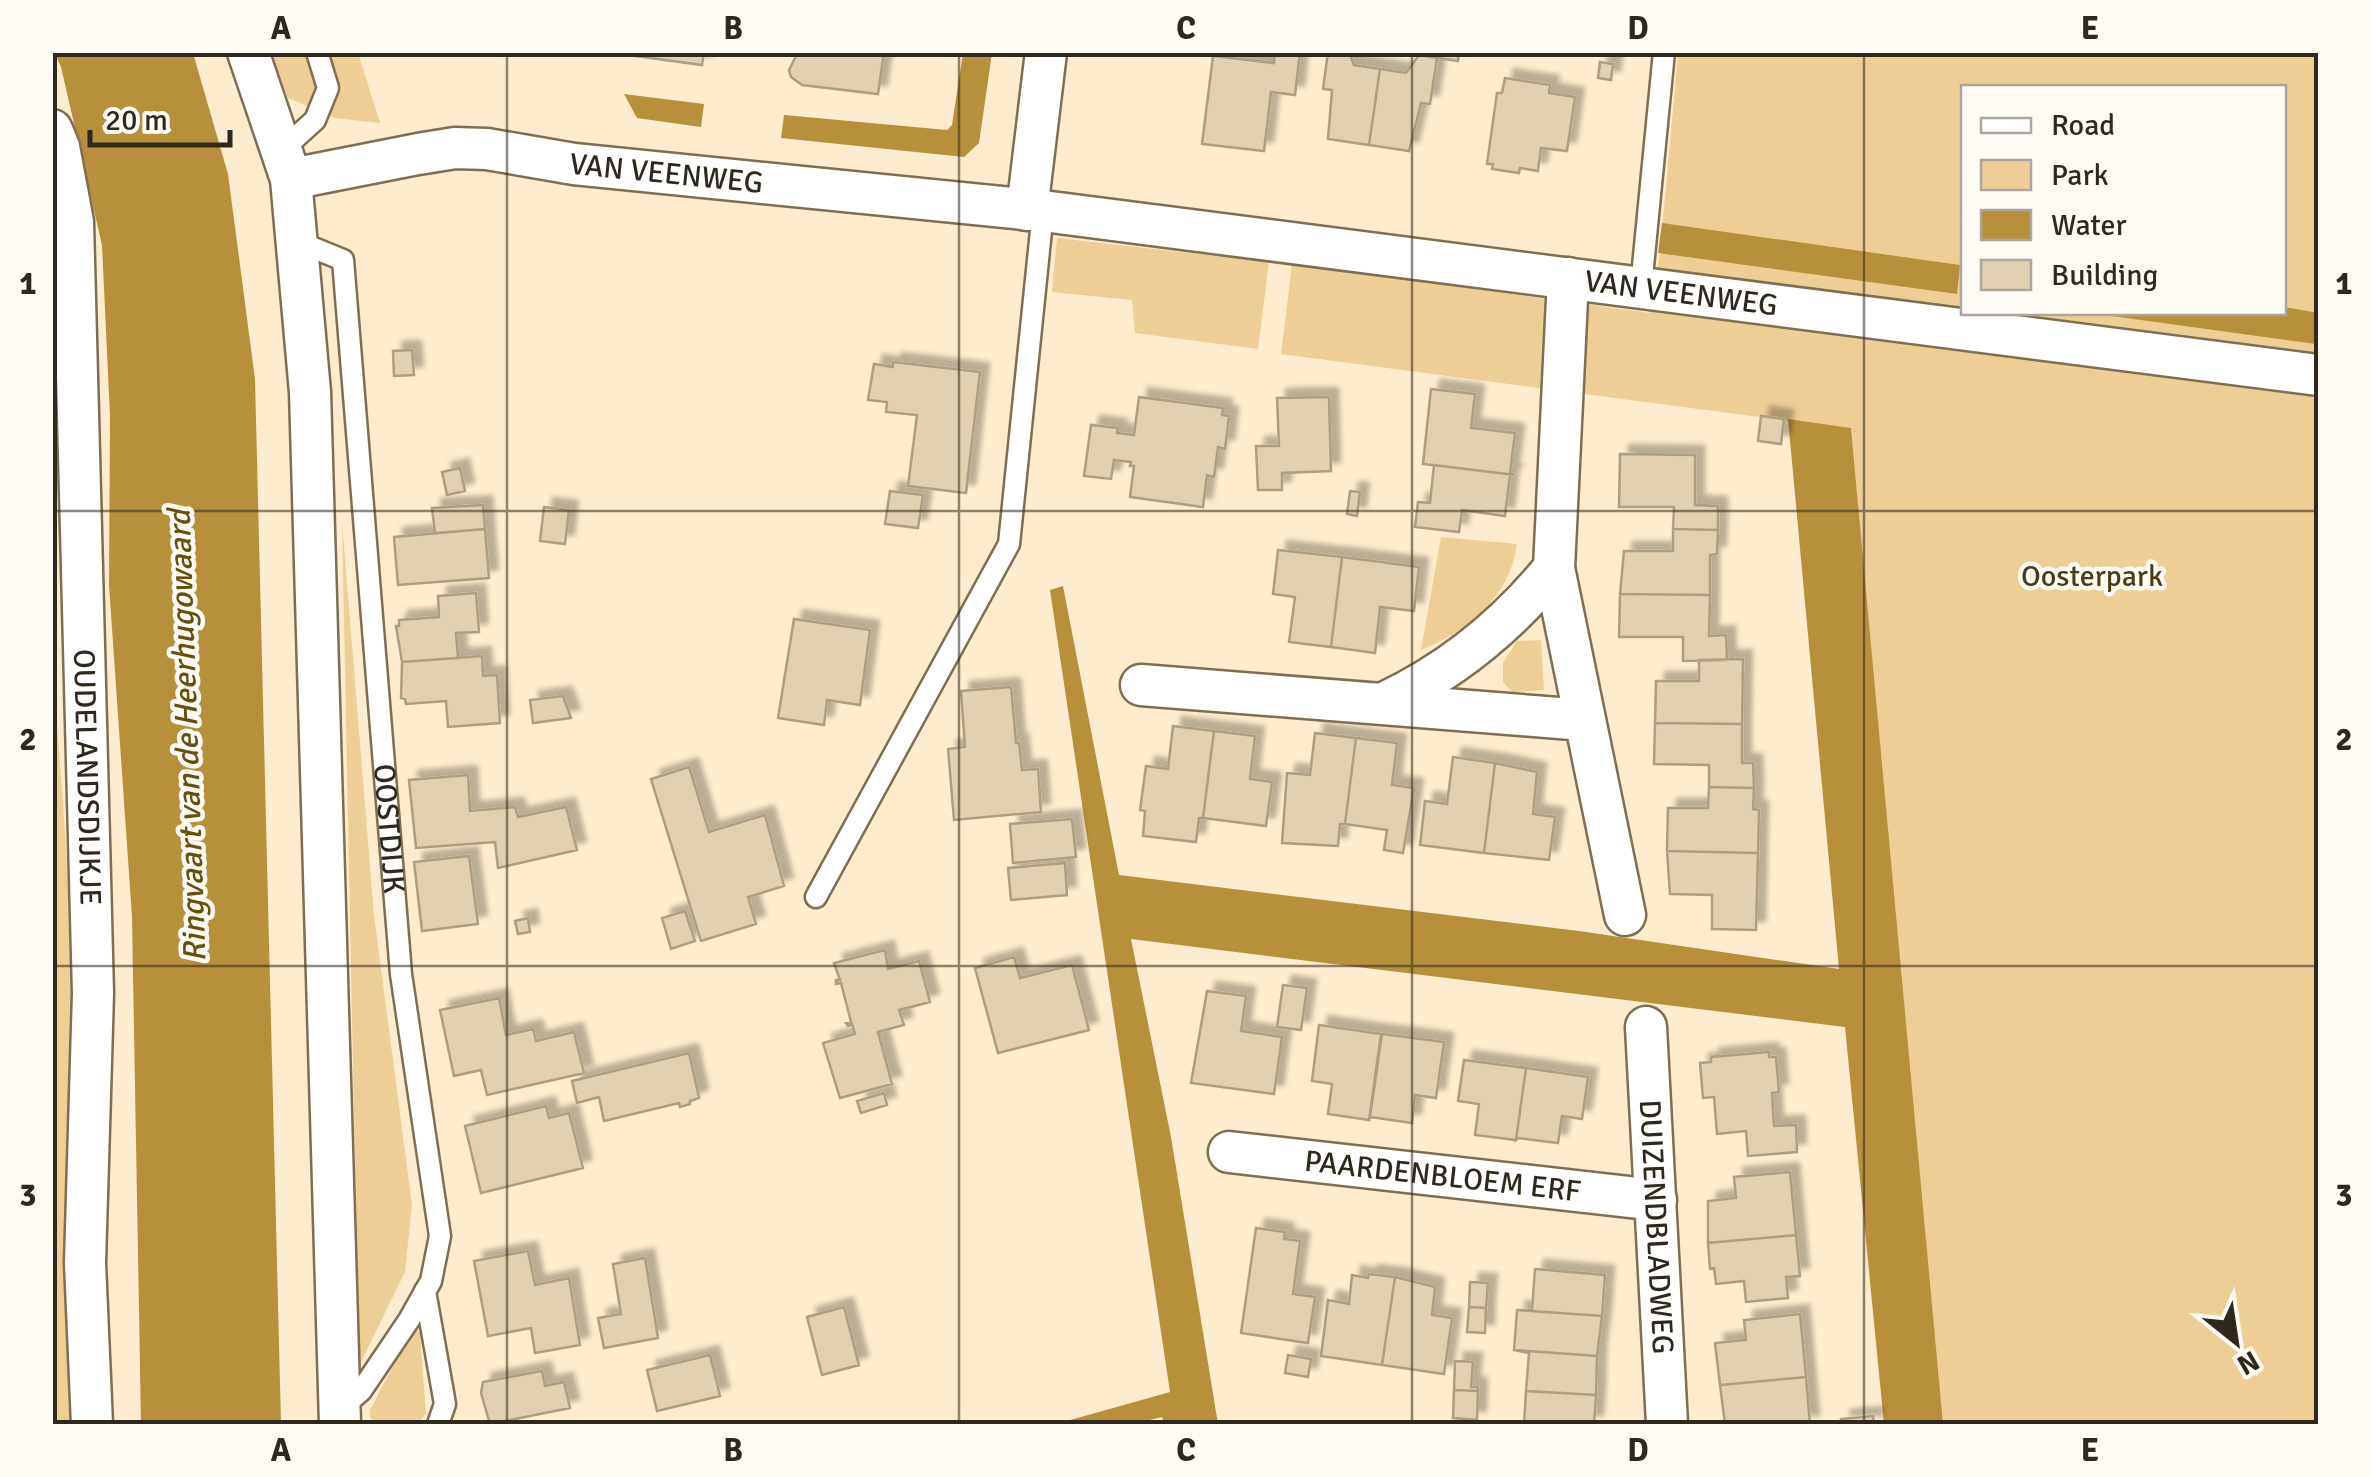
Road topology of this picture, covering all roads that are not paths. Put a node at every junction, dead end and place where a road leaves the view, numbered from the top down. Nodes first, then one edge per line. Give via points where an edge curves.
1 (248, 52) edge
2 (318, 52) edge
3 (1046, 52) edge
4 (1664, 52) edge
5 (52, 130) edge
6 (287, 164) junction
7 (1035, 210) junction
8 (299, 242) junction
9 (1568, 278) junction
10 (1642, 288) junction
11 (2318, 375) edge
12 (1554, 568) junction
13 (1140, 685) dead end
14 (1384, 702) junction
15 (1584, 720) junction
16 (816, 897) dead end
17 (1625, 916) dead end
18 (1646, 1027) dead end
19 (1229, 1152) dead end
20 (1656, 1200) junction
21 (425, 1291) junction
22 (340, 1417) edge
23 (92, 1424) edge
24 (438, 1424) edge
25 (1666, 1424) edge

1 - 6 street, OOSTDIJK
2 - 6 lane via 328,88
3 - 7 street
4 - 10 lane
5 - 23 street, OUDELANDSDIJKJE via 74,241 94,993 85,1263
6 - 7 street, VAN VEENWEG via 488,149 574,164
6 - 8 street, OOSTDIJK
7 - 9 street, VAN VEENWEG
7 - 16 lane via 1009,544
8 - 21 lane, OOSTDIJK via 343,260 401,974 440,1236
8 - 22 street, OOSTDIJK via 311,412
9 - 10 street, VAN VEENWEG
9 - 12 street
10 - 11 street, VAN VEENWEG
12 - 14 street via 1481,643 1425,684
12 - 15 street
13 - 14 street
14 - 15 street
15 - 17 street
18 - 20 street, DUIZENDBLADWEG
19 - 20 street, PAARDENBLOEM ERF
20 - 25 street, DUIZENDBLADWEG
21 - 22 lane, OOSTDIJK
21 - 24 lane via 445,1404

